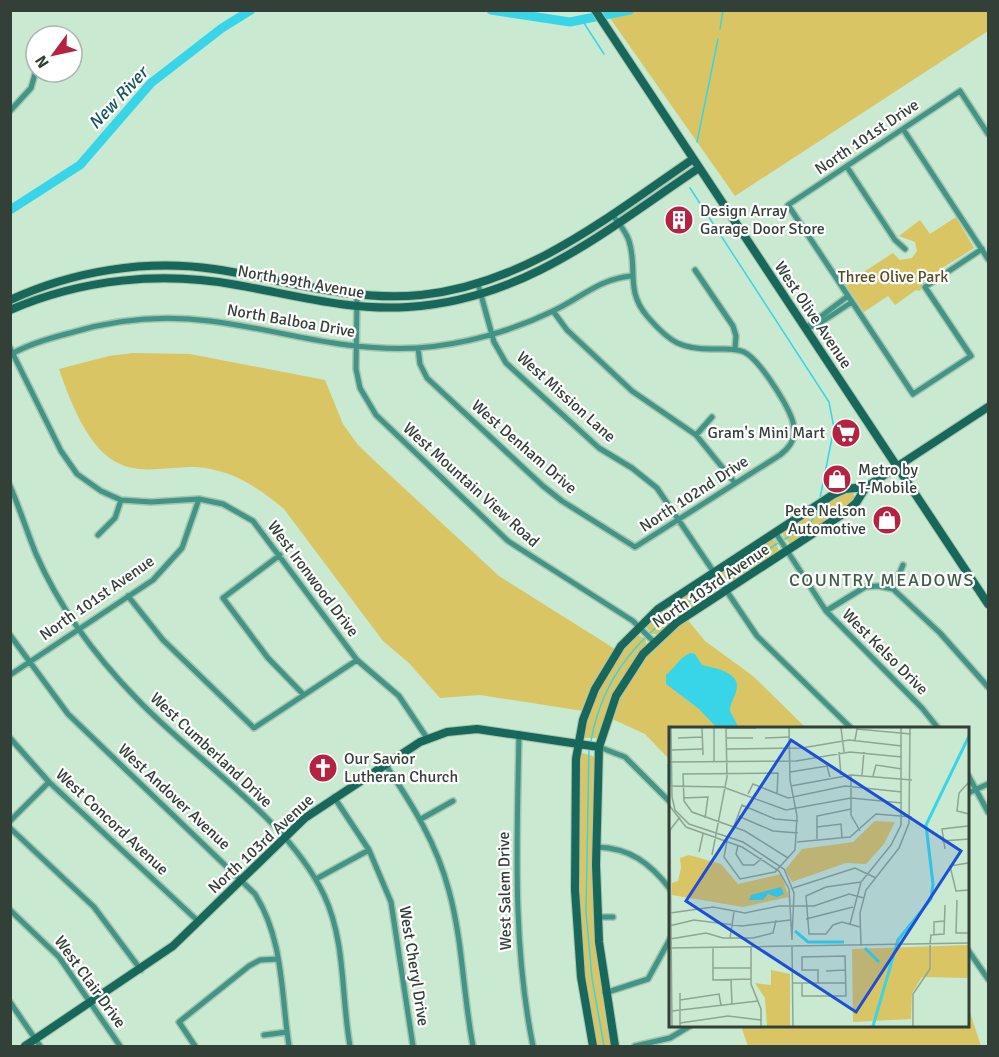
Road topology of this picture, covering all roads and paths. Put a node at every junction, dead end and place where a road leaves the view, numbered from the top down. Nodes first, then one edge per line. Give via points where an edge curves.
1 (595, 10) edge
2 (32, 84) edge
3 (11, 111) edge
4 (903, 129) junction
5 (988, 134) edge
6 (693, 159) junction
7 (847, 167) junction
8 (699, 168) junction
9 (612, 214) junction
10 (618, 223) junction
11 (905, 249) dead end
12 (982, 249) junction
13 (988, 259) edge
14 (215, 269) junction
15 (695, 270) dead end
16 (631, 276) junction
17 (213, 281) junction
18 (478, 284) junction
19 (481, 294) junction
20 (357, 295) junction
21 (848, 296) junction
22 (10, 300) edge
23 (852, 302) junction
24 (357, 307) junction
25 (10, 310) edge
26 (553, 311) junction
27 (805, 329) junction
28 (491, 333) junction
29 (354, 347) junction
30 (418, 348) junction
31 (735, 349) junction
32 (11, 352) edge
33 (988, 406) edge
34 (712, 417) dead end
35 (696, 435) junction
36 (897, 466) junction
37 (735, 483) junction
38 (10, 486) edge
39 (866, 487) junction
40 (199, 499) junction
41 (121, 500) junction
42 (680, 519) junction
43 (775, 532) junction
44 (98, 535) dead end
45 (635, 547) joint
46 (787, 550) junction
47 (280, 555) junction
48 (903, 565) dead end
49 (714, 572) junction
50 (893, 589) junction
51 (726, 590) junction
52 (128, 596) junction
53 (988, 604) edge
54 (826, 611) junction
55 (639, 626) junction
56 (78, 629) junction
57 (10, 634) edge
58 (654, 642) junction
59 (357, 660) junction
60 (28, 662) junction
61 (10, 675) edge
62 (988, 687) edge
63 (304, 694) junction
64 (849, 727) edge
65 (936, 727) edge
66 (519, 734) junction
67 (10, 738) edge
68 (427, 738) junction
69 (578, 744) junction
70 (599, 747) junction
71 (385, 764) junction
72 (969, 777) edge
73 (49, 782) junction
74 (988, 784) edge
75 (976, 789) junction
76 (969, 792) edge
77 (334, 797) junction
78 (453, 801) dead end
79 (669, 801) edge
80 (988, 812) edge
81 (421, 819) junction
82 (10, 821) edge
83 (10, 828) edge
84 (285, 837) junction
85 (597, 847) junction
86 (369, 850) junction
87 (453, 875) dead end
88 (446, 877) junction
89 (242, 879) junction
90 (316, 879) junction
91 (669, 888) edge
92 (10, 910) edge
93 (597, 917) junction
94 (613, 917) dead end
95 (199, 922) junction
96 (669, 941) edge
97 (969, 951) edge
98 (278, 958) junction
99 (141, 970) junction
100 (988, 979) edge
101 (605, 993) junction
102 (10, 1002) edge
103 (91, 1003) junction
104 (688, 1027) edge
105 (287, 1032) junction
106 (264, 1035) dead end
107 (38, 1043) edge
108 (25, 1047) edge
109 (120, 1047) edge
110 (195, 1047) edge
111 (289, 1047) edge
112 (350, 1047) edge
113 (412, 1047) edge
114 (473, 1047) edge
115 (533, 1047) edge
116 (593, 1047) edge
117 (615, 1047) edge
118 (635, 1047) edge

1 - 6 main road, West Olive Avenue
2 - 3 street
4 - 5 street, North 101st Drive via 960,91
4 - 7 street, North 101st Drive
4 - 12 street
6 - 8 main road, West Olive Avenue
6 - 9 main road, North 99th Avenue
7 - 11 street via 894,240
7 - 21 street, North 101st Drive via 788,205
8 - 10 main road, North 99th Avenue
8 - 27 main road, West Olive Avenue
9 - 10 street
9 - 18 main road, North 99th Avenue via 534,262
10 - 16 street via 630,243
10 - 19 main road, North 99th Avenue via 542,271
12 - 13 street
12 - 23 street via 925,287 971,356 913,394
14 - 17 main road
14 - 20 main road, North 99th Avenue
14 - 22 main road, North 99th Avenue via 106,271 53,283
15 - 31 street via 733,326
16 - 26 street, North Balboa Drive via 609,279
16 - 31 street via 642,309 673,341 692,350
17 - 24 main road, North 99th Avenue
17 - 25 main road, North 99th Avenue via 164,277 104,283
18 - 19 street, West Mission Lane
18 - 20 main road, North 99th Avenue via 410,296
19 - 24 main road, North 99th Avenue via 409,307
19 - 28 street, West Mission Lane
20 - 24 street, West Mountain View Road
21 - 23 street
21 - 27 street
23 - 27 street
24 - 29 street, West Mountain View Road
26 - 28 street, North Balboa Drive
26 - 35 street via 567,330 632,391
27 - 36 main road, West Olive Avenue
28 - 30 street, North Balboa Drive
28 - 42 street, West Mission Lane via 506,363 599,448 648,479
29 - 30 street, North Balboa Drive
29 - 32 street, North Balboa Drive via 212,321 173,318 114,321
29 - 55 street, West Mountain View Road via 360,388 387,428 518,549
30 - 45 street, West Denham Drive via 427,378 543,486
31 - 37 street, North 102nd Drive via 746,353 761,368 795,429 793,440 780,455
32 - 41 street, West Ironwood Drive via 70,464 90,484
33 - 36 main road, North 103rd Avenue
34 - 35 street
35 - 37 street
36 - 39 main road, North 103rd Avenue
36 - 53 main road, West Olive Avenue
37 - 42 street, North 102nd Drive
38 - 56 street, West Cumberland Drive via 37,556
39 - 43 main road, North 103rd Avenue via 840,491
39 - 46 main road, North 103rd Avenue via 851,508
40 - 41 street, West Ironwood Drive
40 - 47 street, West Ironwood Drive via 223,504 253,521
40 - 52 street, North 101st Avenue via 182,548 153,580
41 - 44 street via 115,518
42 - 45 street, North 102nd Drive
42 - 49 street, West Mission Lane
43 - 46 street, West Kelso Drive
43 - 49 main road, North 103rd Avenue
46 - 51 main road, North 103rd Avenue
46 - 54 street, West Kelso Drive
47 - 59 street, West Ironwood Drive
47 - 63 street via 223,598 268,658
48 - 50 street
49 - 51 street, West Mission Lane
49 - 55 main road, North 103rd Avenue via 667,602
50 - 54 street via 866,587
50 - 62 street via 940,633
51 - 58 main road, North 103rd Avenue
51 - 64 street, West Mission Lane via 758,636
52 - 56 street, North 101st Avenue
52 - 63 street via 163,640 254,728
54 - 65 street, West Kelso Drive via 915,700
55 - 58 street, West Mountain View Road
55 - 69 main road, North 103rd Avenue via 600,680
56 - 60 street, North 101st Avenue
56 - 84 street, West Cumberland Drive via 139,702
57 - 60 street, West Andover Avenue
58 - 70 main road, North 103rd Avenue via 623,682
59 - 63 street
59 - 68 street, West Ironwood Drive via 399,696
60 - 61 street, North 101st Avenue
60 - 89 street, West Andover Avenue via 88,735
66 - 68 main road, North 103rd Avenue via 467,729
66 - 69 main road, North 103rd Avenue
66 - 115 street, West Salem Drive via 517,921
67 - 73 street, West Concord Avenue
68 - 71 main road, North 103rd Avenue
69 - 70 main road, North 103rd Avenue
69 - 116 main road via 576,928
70 - 79 street via 625,757
70 - 85 main road
71 - 77 main road, North 103rd Avenue
71 - 81 street
72 - 75 street
73 - 82 street
73 - 95 street, West Concord Avenue
74 - 75 street
75 - 76 street
75 - 80 street
77 - 84 main road, North 103rd Avenue
77 - 86 street, West Cheryl Drive
78 - 81 street
81 - 88 street
83 - 99 street via 94,907
84 - 89 main road, North 103rd Avenue
84 - 90 street, West Cumberland Drive
85 - 91 street via 636,855
85 - 93 main road
86 - 90 street
86 - 113 street, West Cheryl Drive via 385,883 394,916
87 - 88 street
88 - 114 street
89 - 95 main road, North 103rd Avenue
89 - 98 street, West Andover Avenue via 267,914
90 - 112 street, West Cumberland Drive via 338,941
92 - 103 street, West Clair Drive via 59,957
93 - 94 street
93 - 101 main road
95 - 99 main road, North 103rd Avenue
96 - 101 street via 648,979
97 - 100 street
98 - 105 street, West Andover Avenue
98 - 110 street via 249,966 179,1022
99 - 103 main road, North 103rd Avenue
101 - 117 main road
102 - 107 street
103 - 107 main road, North 103rd Avenue
103 - 109 street, West Clair Drive
104 - 118 street via 670,1038
105 - 106 street
105 - 111 street, West Andover Avenue
107 - 108 main road, North 103rd Avenue

